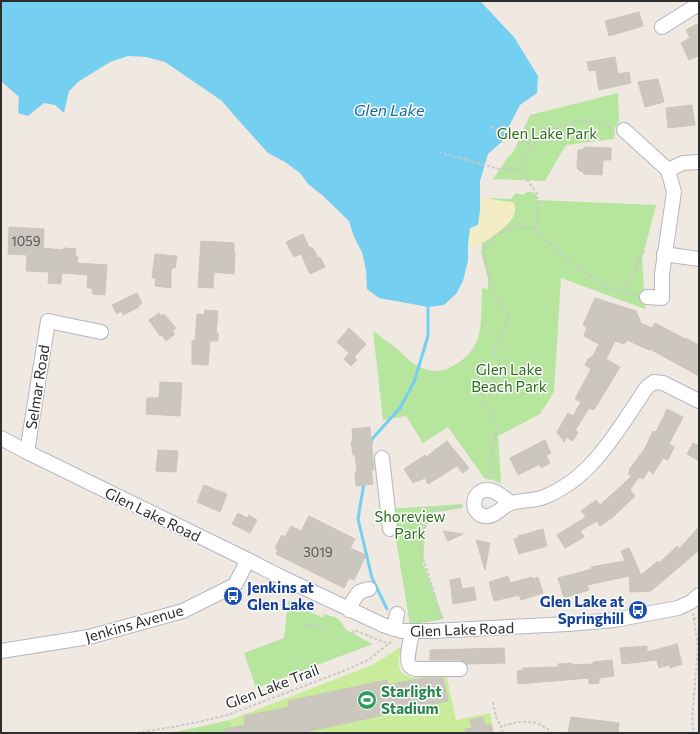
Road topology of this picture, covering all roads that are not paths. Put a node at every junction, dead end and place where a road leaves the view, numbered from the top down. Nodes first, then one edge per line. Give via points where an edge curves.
1 (699, 4) edge
2 (662, 27) dead end
3 (624, 130) road end
4 (699, 162) edge
5 (668, 170) junction
6 (664, 254) junction
7 (699, 259) edge
8 (646, 297) road end
9 (101, 332) dead end
10 (699, 401) edge
11 (1, 438) edge
12 (27, 452) junction
13 (382, 458) dead end
14 (511, 503) junction
15 (390, 529) dead end
16 (248, 560) junction
17 (369, 589) dead end
18 (699, 595) edge
19 (349, 610) junction
20 (398, 614) dead end
21 (403, 630) junction
22 (1, 651) edge
23 (460, 668) dead end

1 - 2 street
3 - 5 street
4 - 5 street via 683,163
5 - 6 street via 674,192
6 - 7 street
6 - 8 street via 662,298
9 - 12 street, Selmar Road via 48,321
10 - 14 street via 663,383 654,382 647,387 608,444 577,478 544,497
11 - 12 street, Glen Lake Road
12 - 16 street, Glen Lake Road
13 - 15 street
14 - 14 street via 488,490 478,493 474,503 482,516 493,514
16 - 19 street, Glen Lake Road
16 - 22 street, Jenkins Avenue via 235,585 183,611 89,637
17 - 19 street via 359,592
18 - 21 street, Glen Lake Road via 678,608 614,620 433,631
19 - 21 street, Glen Lake Road
20 - 21 street
21 - 23 street via 411,667

